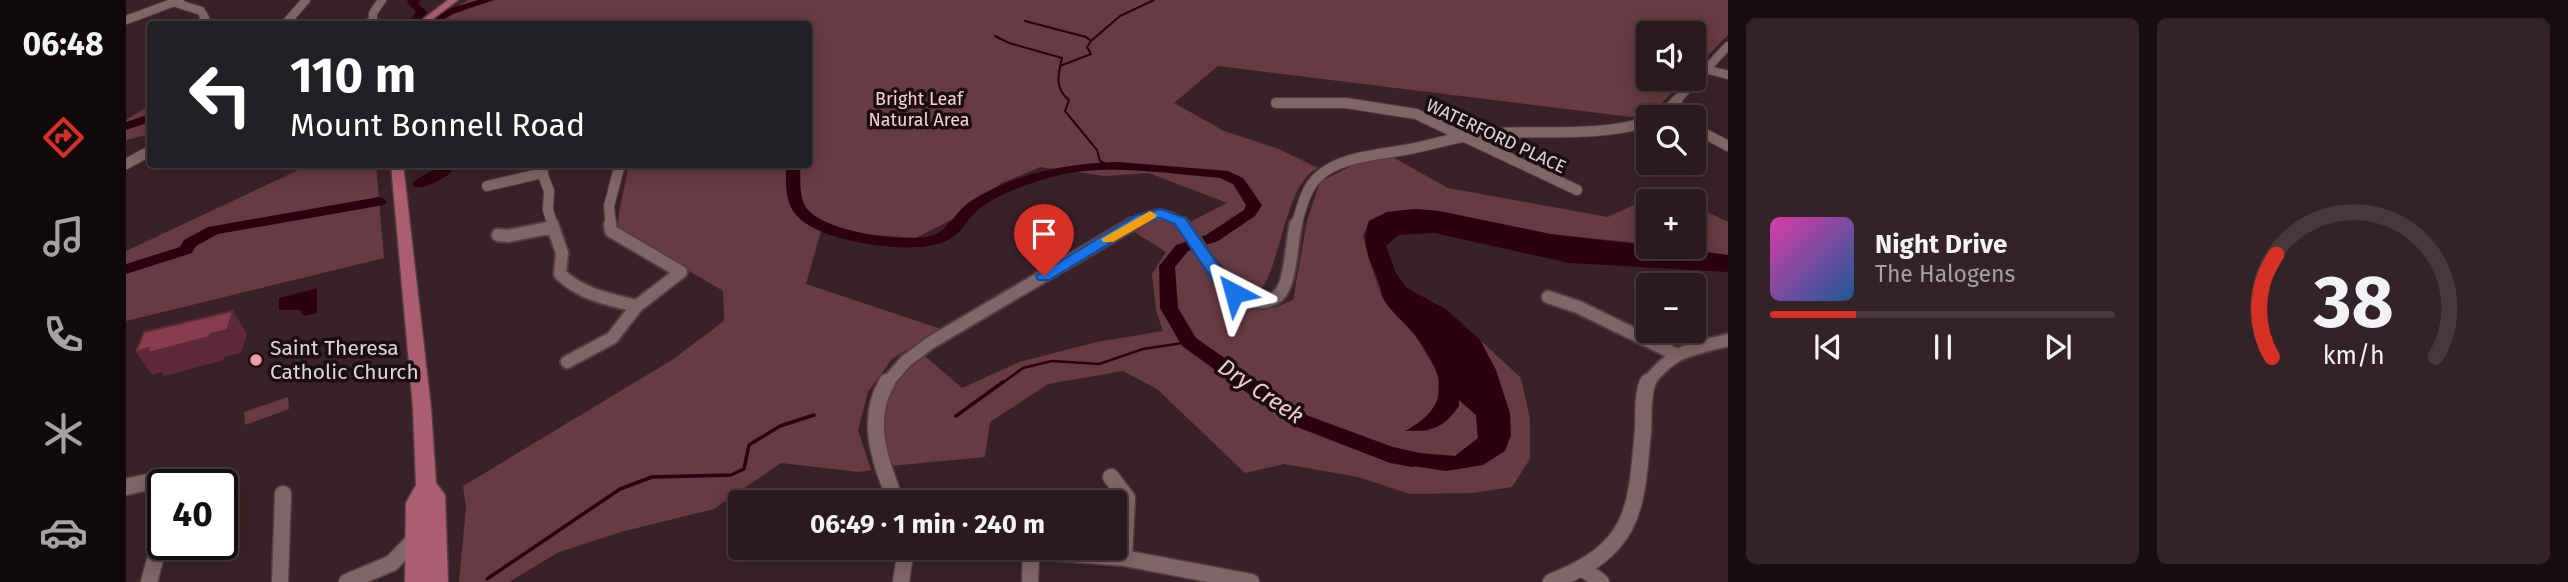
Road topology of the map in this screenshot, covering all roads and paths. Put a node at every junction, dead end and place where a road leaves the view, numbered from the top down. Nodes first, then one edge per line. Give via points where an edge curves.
1 (306, 0) edge
2 (382, 0) edge
3 (454, 0) edge
4 (178, 2) edge
5 (126, 20) edge
6 (203, 21) edge
7 (288, 21) edge
8 (372, 21) edge
9 (425, 21) edge
10 (1728, 46) edge
11 (1706, 68) edge
12 (1706, 69) edge
13 (1726, 74) edge
14 (1685, 91) edge
15 (1276, 103) dead end
16 (1673, 105) edge
17 (1636, 125) edge
18 (1706, 134) edge
19 (1466, 136) junction
20 (1728, 146) edge
21 (147, 153) edge
22 (126, 164) edge
23 (397, 168) edge
24 (619, 168) edge
25 (541, 169) edge
26 (486, 186) dead end
27 (1577, 190) dead end
28 (553, 227) junction
29 (498, 235) dead end
30 (1548, 297) dead end
31 (637, 306) junction
32 (1728, 340) edge
33 (1675, 354) junction
34 (567, 362) dead end
35 (1111, 477) dead end
36 (147, 482) edge
37 (426, 486) junction
38 (126, 487) edge
39 (892, 490) edge
40 (1120, 490) edge
41 (283, 494) dead end
42 (416, 538) junction
43 (1127, 559) edge
44 (155, 560) edge
45 (904, 560) edge
46 (1031, 560) edge
47 (384, 568) junction
48 (1584, 569) junction
49 (423, 579) edge
50 (149, 582) edge
51 (280, 582) edge
52 (347, 582) edge
53 (901, 582) edge
54 (1030, 582) edge
55 (1251, 582) edge
56 (1551, 582) edge
57 (1601, 582) edge

1 - 7 street
2 - 8 street
3 - 9 main road
4 - 5 street
4 - 6 street via 201,11
10 - 11 street
12 - 13 street
14 - 16 street
15 - 19 street, WATERFORD PLACE via 1346,103 1416,114
17 - 19 street via 1602,132
18 - 20 street
19 - 27 street, WATERFORD PLACE
19 - 39 street via 1364,157 1334,167 1313,181 1292,236 1287,284 1267,302 1245,300 1224,285 1174,217 1149,215 930,342 900,363 874,410 878,453
21 - 22 street
23 - 37 main road
24 - 31 street via 608,206 611,231 681,272
25 - 26 street
25 - 28 street
28 - 29 street
28 - 31 street via 562,253 560,274 566,282
30 - 33 street
31 - 34 street via 612,338
32 - 33 street
33 - 48 street via 1646,385 1638,491 1623,531
35 - 40 street
36 - 38 street
37 - 42 main road via 415,503
37 - 49 main road via 435,495
41 - 51 street
42 - 47 street
42 - 49 main road
43 - 55 street
44 - 50 street
45 - 53 street
46 - 54 street
47 - 49 street via 409,570
47 - 52 street
48 - 56 street
48 - 57 street

